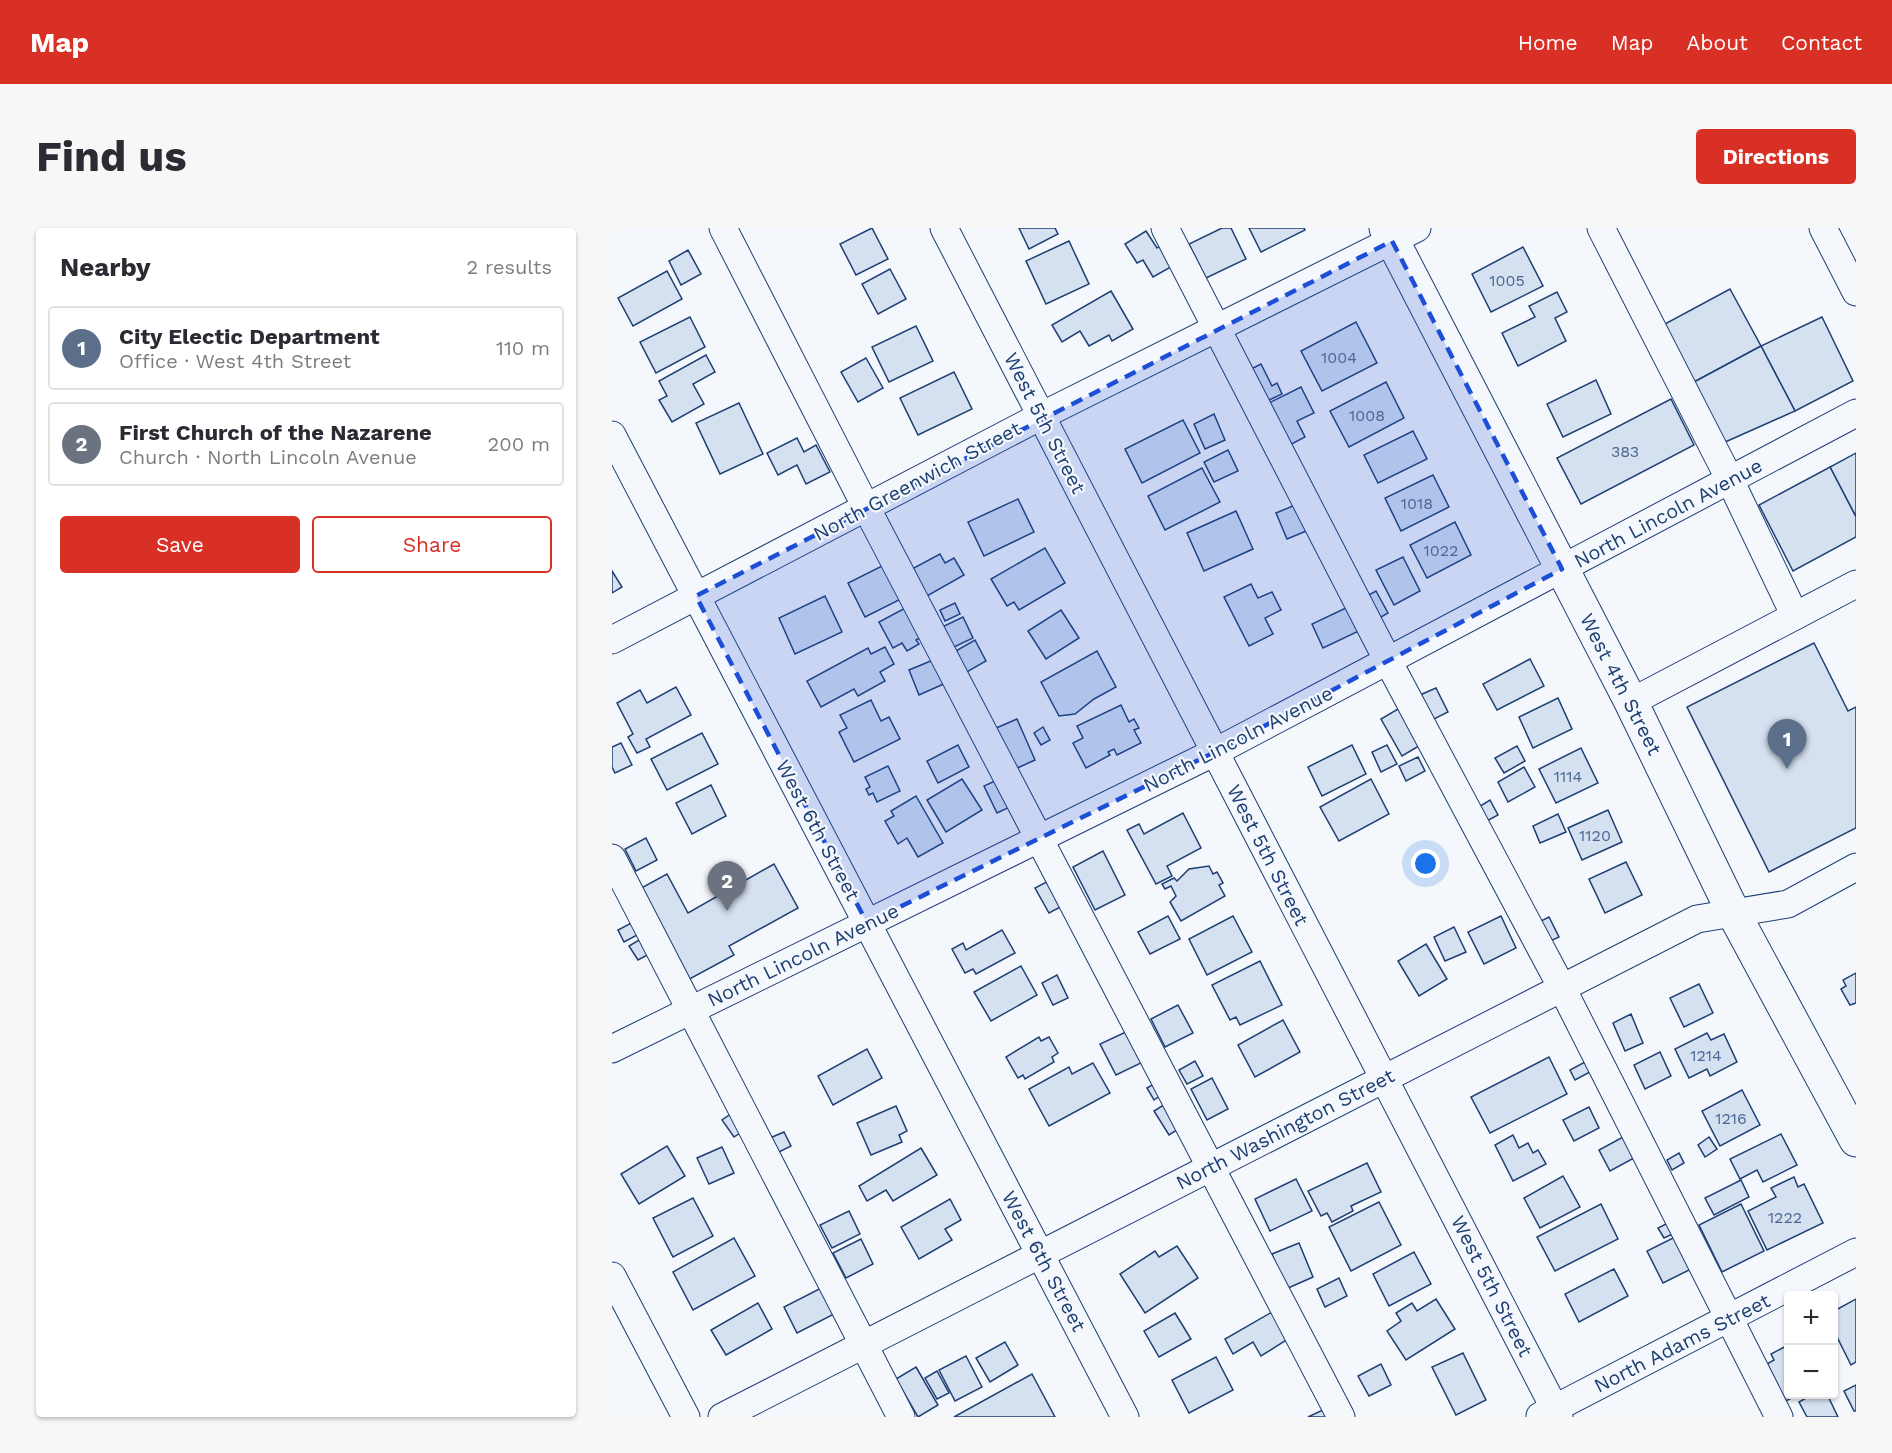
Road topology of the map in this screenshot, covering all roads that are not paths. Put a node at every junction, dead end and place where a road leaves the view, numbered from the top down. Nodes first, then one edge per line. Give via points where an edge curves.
1 (723, 228) edge
2 (944, 228) edge
3 (1164, 228) edge
4 (1601, 228) edge
5 (1823, 228) edge
6 (1398, 232) edge
7 (1856, 292) edge
8 (1217, 328) junction
9 (1856, 413) edge
10 (1041, 416) junction
11 (612, 435) edge
12 (1730, 480) junction
13 (866, 507) junction
14 (1562, 569) junction
15 (1856, 584) edge
16 (696, 596) junction
17 (1795, 616) junction
18 (612, 640) edge
19 (1388, 661) junction
20 (1630, 702) junction
21 (1215, 752) junction
22 (1039, 839) junction
23 (612, 858) edge
24 (1856, 867) edge
25 (1733, 912) junction
26 (867, 924) junction
27 (1562, 988) junction
28 (691, 1010) junction
29 (612, 1049) edge
30 (1384, 1079) junction
31 (1856, 1140) edge
32 (1210, 1168) junction
33 (1856, 1252) edge
34 (1040, 1254) junction
35 (612, 1276) edge
36 (1728, 1319) junction
37 (864, 1345) junction
38 (1551, 1414) edge
39 (686, 1417) edge
40 (722, 1417) edge
41 (901, 1417) edge
42 (1125, 1417) edge
43 (1341, 1417) edge
44 (1779, 1417) edge

1 - 13 street
2 - 10 street, West 5th Street
3 - 8 street
4 - 12 street
5 - 7 street
6 - 8 street, North Greenwich Street
6 - 14 main road, West 4th Street
8 - 10 street, North Greenwich Street
8 - 19 street
9 - 12 street, North Lincoln Avenue
10 - 13 street, North Greenwich Street
10 - 21 street, West 5th Street
11 - 16 street, West 6th Street
12 - 14 street, North Lincoln Avenue
12 - 17 street
13 - 16 street, North Greenwich Street
13 - 22 street
14 - 19 street, North Lincoln Avenue
14 - 20 main road, West 4th Street
15 - 17 street
16 - 18 street, North Greenwich Street
16 - 26 street, West 6th Street
17 - 20 street
19 - 21 street, North Lincoln Avenue
19 - 27 street
20 - 25 main road, West 4th Street
21 - 22 street, North Lincoln Avenue
21 - 30 street, West 5th Street
22 - 26 street, North Lincoln Avenue
22 - 32 street
23 - 28 street
24 - 25 street, North Washington Street via 1788,904
25 - 27 street, North Washington Street via 1697,919
25 - 31 main road, West 4th Street
26 - 28 street, North Lincoln Avenue
26 - 34 street, West 6th Street
27 - 30 street, North Washington Street
27 - 36 street
28 - 29 street, North Lincoln Avenue
28 - 37 street
30 - 32 street, North Washington Street
30 - 38 street, West 5th Street
32 - 34 street, North Washington Street
32 - 43 street
33 - 36 street, North Adams Street
34 - 37 street, North Washington Street
34 - 42 street, West 6th Street
35 - 39 street
36 - 38 street, North Adams Street
36 - 44 street
37 - 40 street, North Washington Street
37 - 41 street

